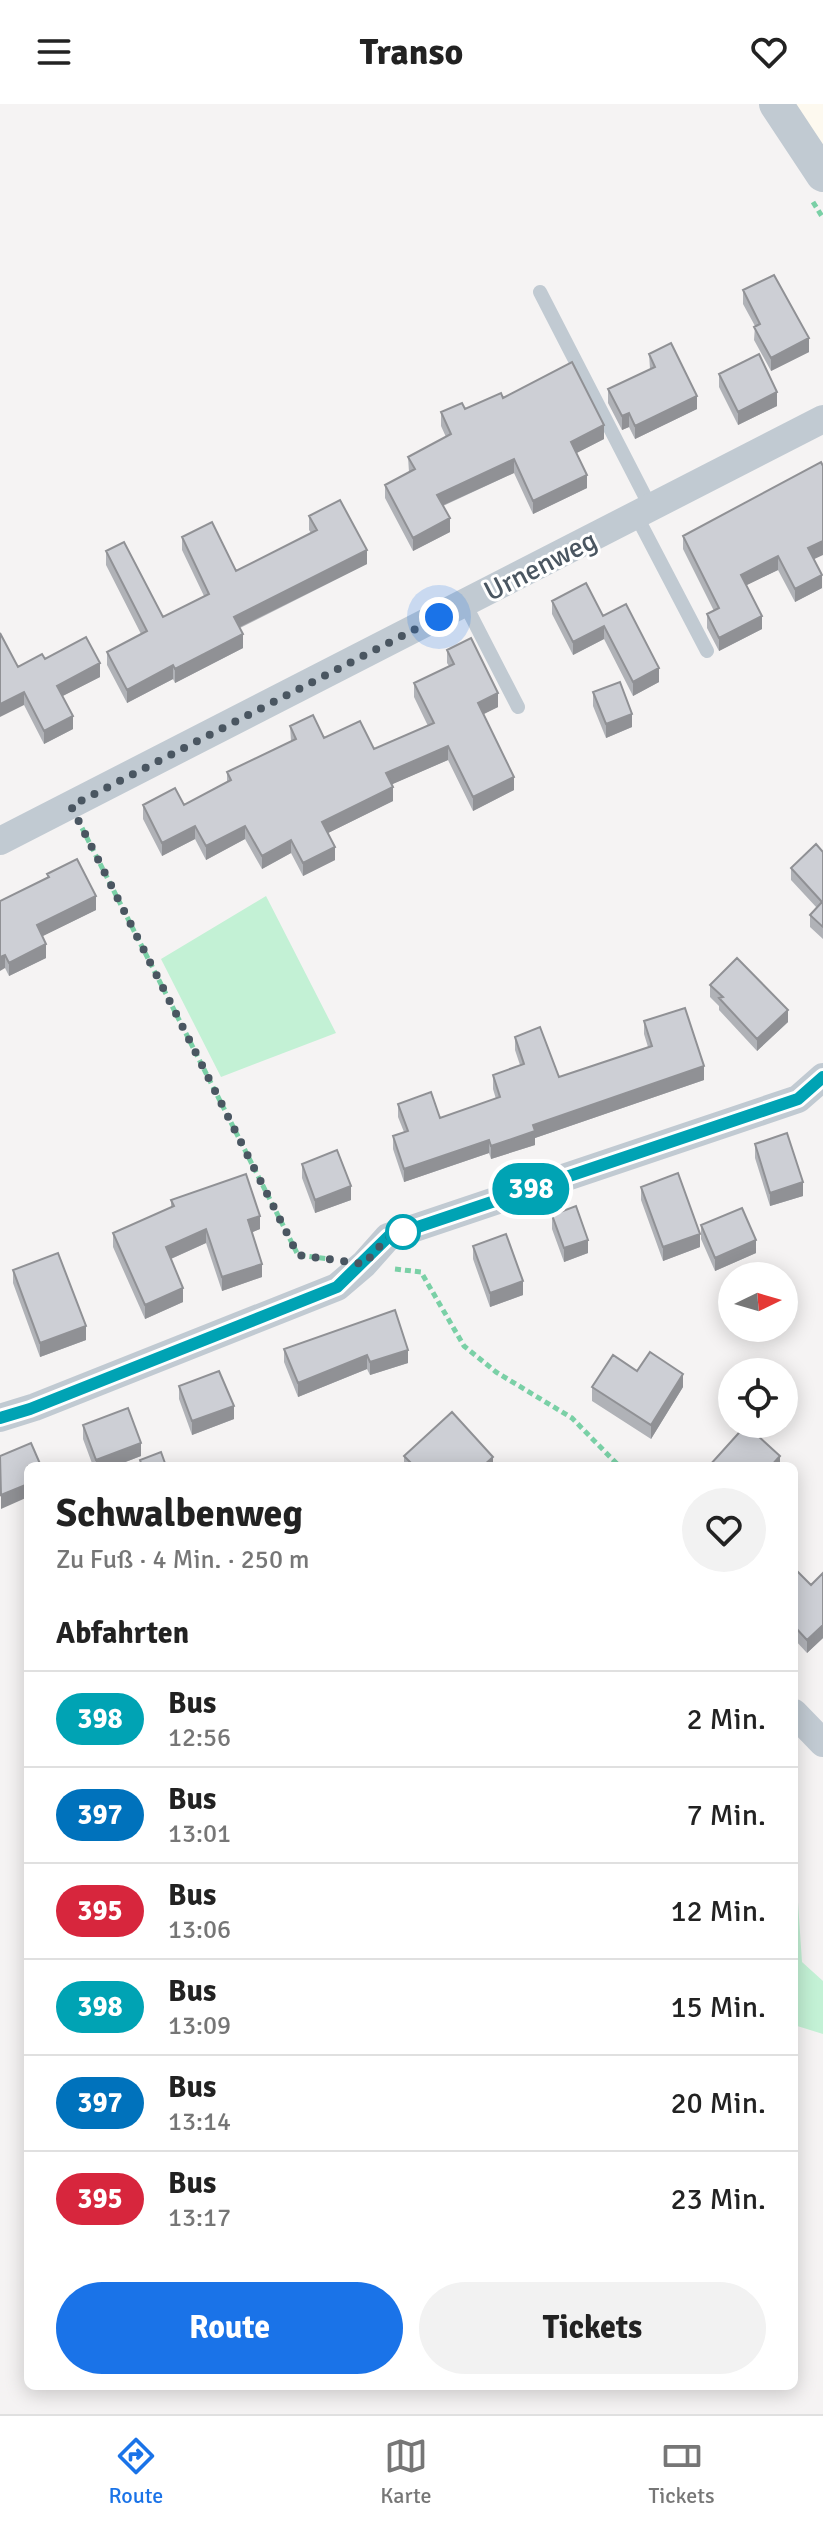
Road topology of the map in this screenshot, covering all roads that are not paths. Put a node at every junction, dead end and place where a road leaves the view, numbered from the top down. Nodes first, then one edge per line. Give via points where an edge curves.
1 (776, 104) edge
2 (823, 175) edge
3 (540, 292) dead end
4 (823, 419) edge
5 (644, 512) junction
6 (465, 604) junction
7 (707, 651) dead end
8 (518, 707) dead end
9 (0, 841) edge
10 (823, 1077) edge
11 (0, 1418) edge
12 (798, 1717) edge
13 (823, 1743) edge

1 - 2 street
3 - 5 lane
4 - 5 street, Urnenweg
5 - 6 street, Urnenweg
5 - 7 lane
6 - 8 lane
6 - 9 street, Urnenweg
10 - 11 street via 798,1099 388,1237 337,1287
12 - 13 street

